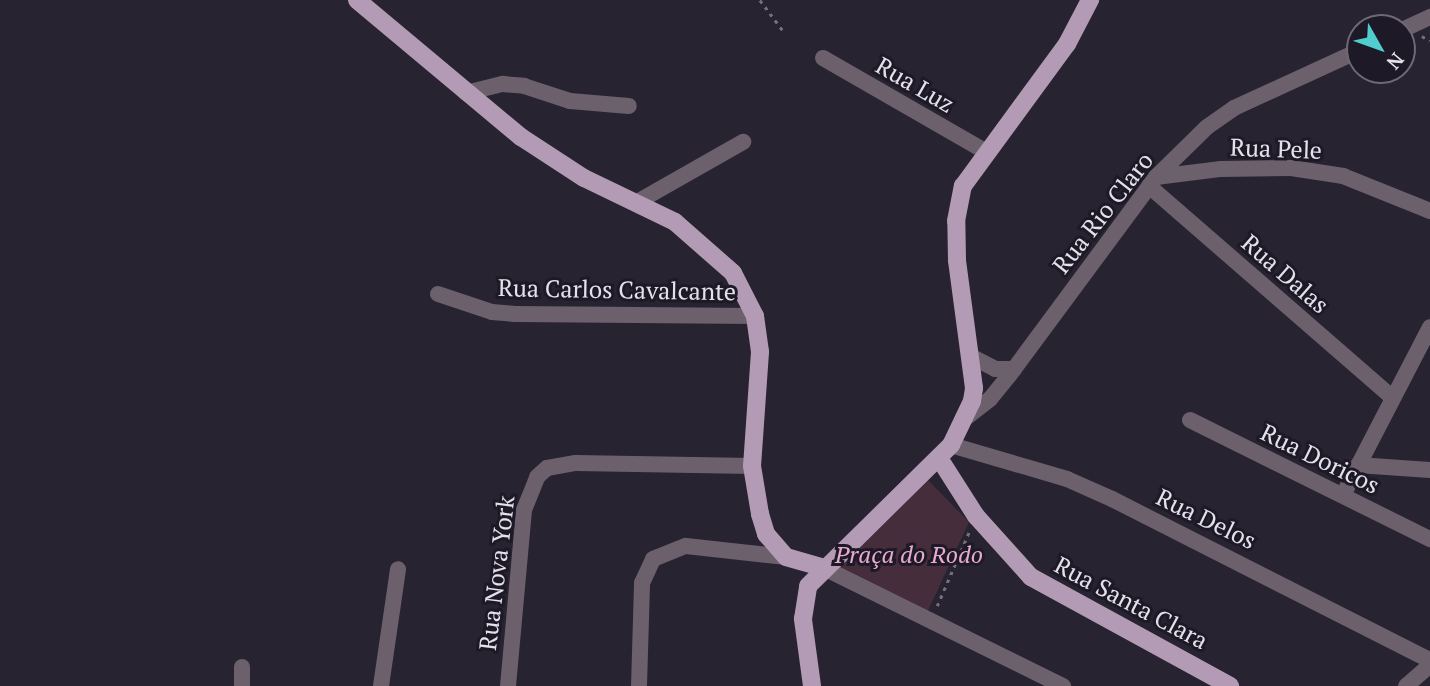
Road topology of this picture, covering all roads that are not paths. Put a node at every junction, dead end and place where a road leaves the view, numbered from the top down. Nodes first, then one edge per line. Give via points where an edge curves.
1 (357, 0) edge
2 (1090, 0) edge
3 (1346, 56) edge
4 (823, 58) dead end
5 (467, 93) junction
6 (629, 106) dead end
7 (743, 142) dead end
8 (985, 151) junction
9 (1152, 181) junction
10 (639, 201) junction
11 (1430, 211) edge
12 (439, 294) dead end
13 (755, 316) junction
14 (1430, 327) edge
15 (970, 356) junction
16 (1014, 369) junction
17 (1392, 397) junction
18 (967, 417) junction
19 (1190, 420) dead end
20 (945, 451) junction
21 (1358, 465) junction
22 (752, 466) junction
23 (1430, 470) edge
24 (1343, 495) junction
25 (1430, 539) edge
26 (786, 556) junction
27 (822, 567) junction
28 (398, 569) dead end
29 (1430, 663) edge
30 (242, 667) dead end
31 (242, 686) edge
32 (381, 686) edge
33 (508, 686) edge
34 (639, 686) edge
35 (812, 686) edge
36 (1063, 686) edge
37 (1230, 686) edge
38 (1406, 686) edge

1 - 5 main road
2 - 8 main road via 1041,82
3 - 9 street, Rua Rio Claro via 1234,108
4 - 8 street, Rua Luz
5 - 6 street via 503,84 570,101
5 - 10 main road via 552,159
7 - 10 street
8 - 15 main road via 963,186 956,221
9 - 11 street, Rua Pele via 1220,169 1291,168 1343,176
9 - 16 street, Rua Rio Claro
9 - 17 street, Rua Dalas
10 - 13 main road via 713,252 733,273
12 - 13 street, Rua Carlos Cavalcante via 492,312 515,314
13 - 22 main road via 760,384
14 - 17 street
15 - 16 street via 995,369
15 - 18 main road via 974,388
16 - 18 street, Rua Rio Claro via 990,399
17 - 21 street
18 - 20 main road
19 - 24 street, Rua Doricos
20 - 27 main road
20 - 29 street, Rua Delos via 1067,479
20 - 37 main road, Rua Santa Clara via 976,516 1031,577
21 - 23 street
21 - 24 street
22 - 26 main road via 766,534
22 - 33 street, Rua Nova York via 576,463 547,468 537,477 524,510
24 - 25 street, Rua Doricos
26 - 27 main road
26 - 34 street via 687,546 653,559 642,583
27 - 35 main road via 808,586 803,603
27 - 36 street
28 - 32 street
29 - 38 street
30 - 31 street

